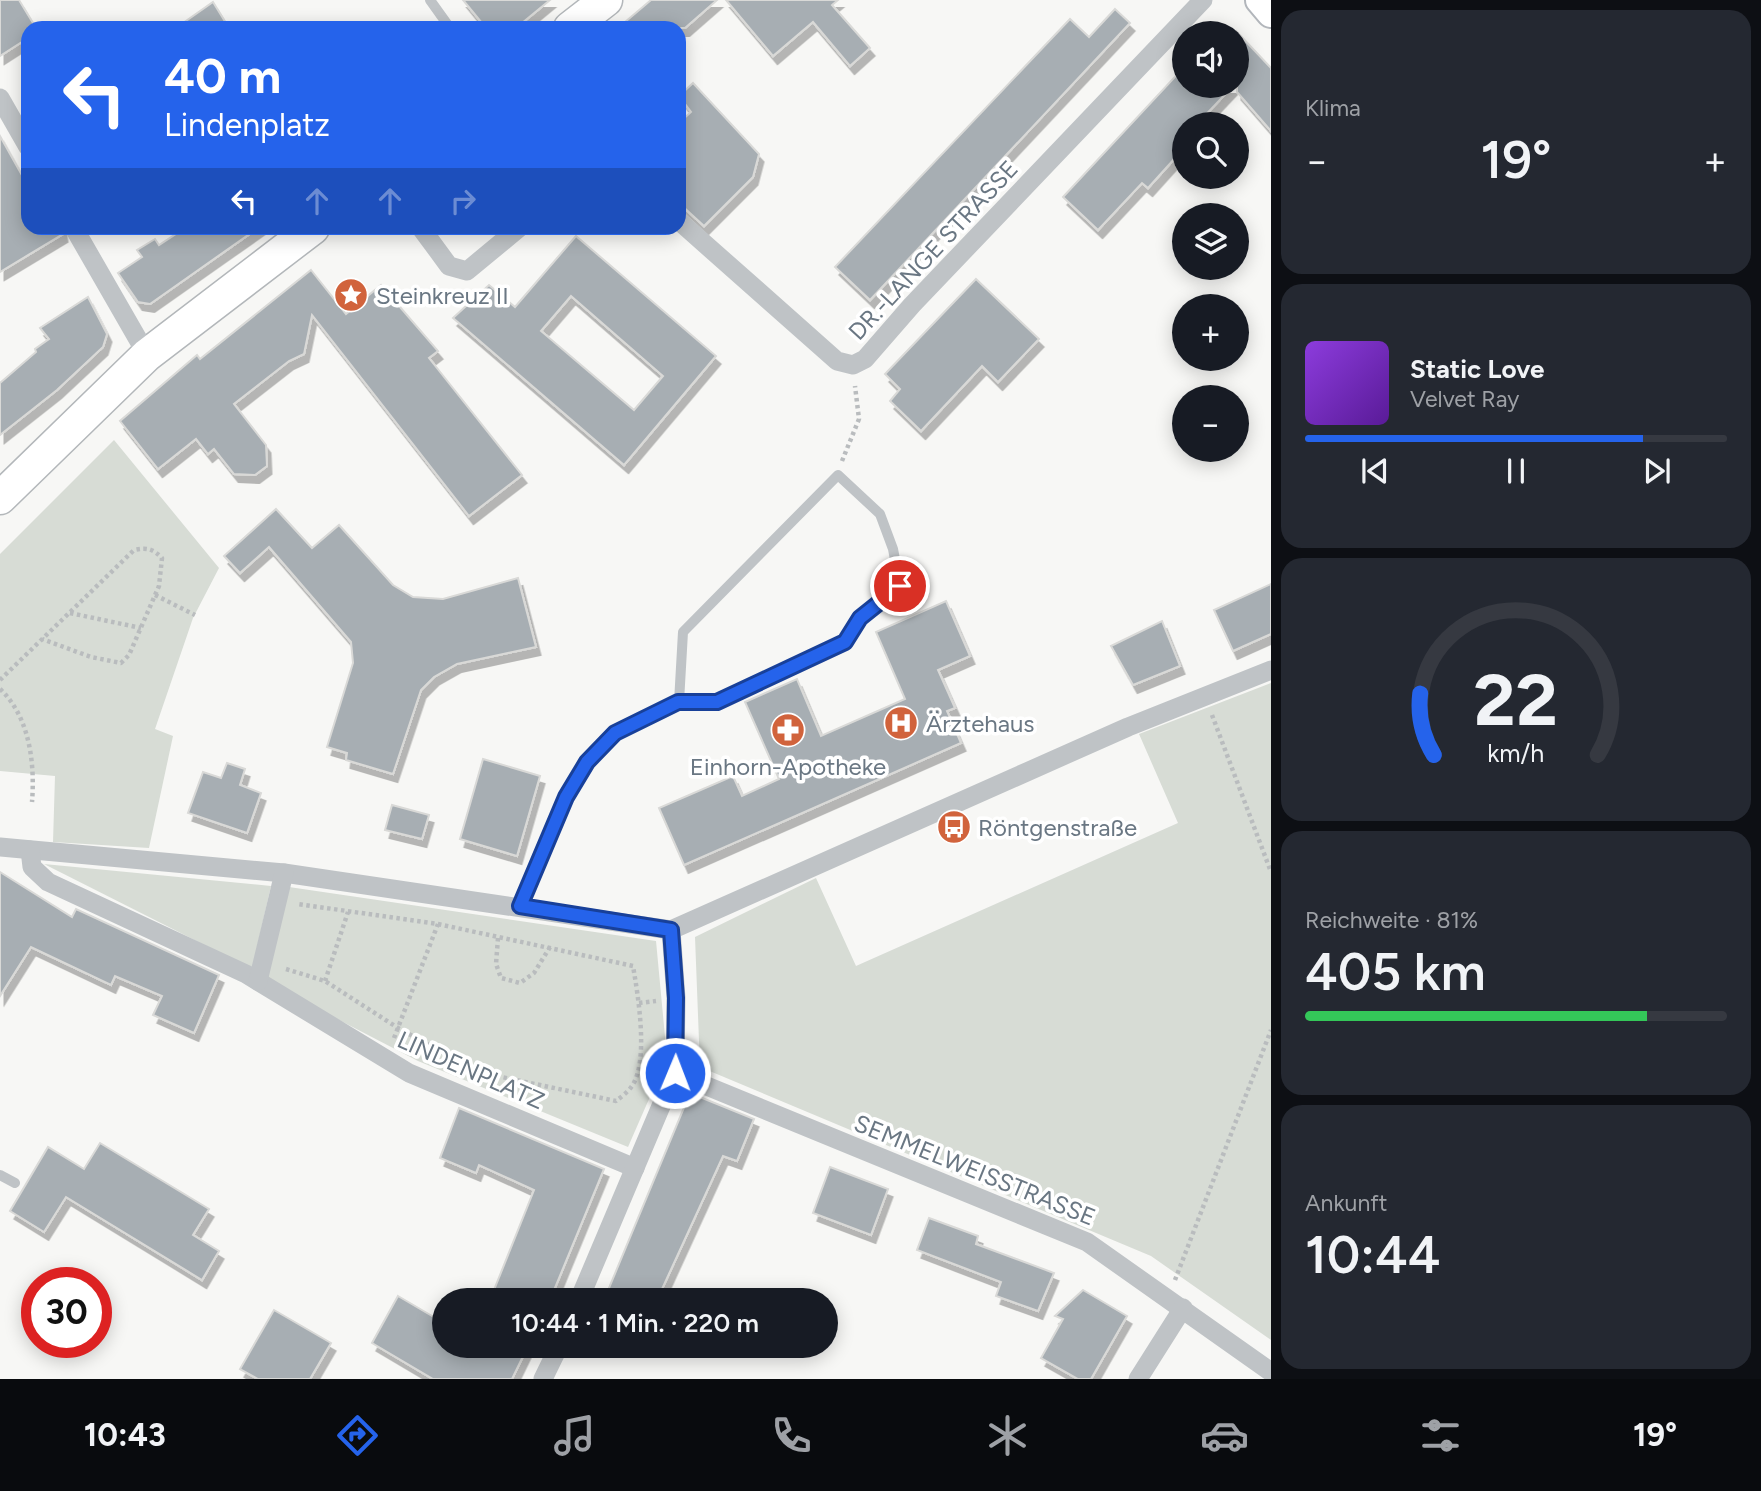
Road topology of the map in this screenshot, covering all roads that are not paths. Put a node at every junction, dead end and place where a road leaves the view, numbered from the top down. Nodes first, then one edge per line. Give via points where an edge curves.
1 (430, 0) edge
2 (606, 0) edge
3 (1202, 0) edge
4 (1260, 0) edge
5 (1271, 13) edge
6 (445, 21) edge
7 (579, 21) edge
8 (0, 98) edge
9 (21, 135) edge
10 (686, 227) edge
11 (78, 235) edge
12 (304, 235) edge
13 (426, 235) edge
14 (511, 235) edge
15 (147, 355) junction
16 (0, 498) edge
17 (1271, 670) edge
18 (678, 702) junction
19 (0, 847) edge
20 (30, 850) junction
21 (282, 882) junction
22 (520, 906) junction
23 (671, 930) junction
24 (259, 976) junction
25 (675, 1073) junction
26 (635, 1168) junction
27 (0, 1175) edge
28 (15, 1183) dead end
29 (584, 1288) edge
30 (1175, 1302) junction
31 (553, 1358) edge
32 (1271, 1372) edge
33 (543, 1379) edge
34 (1138, 1379) edge

1 - 6 lane
2 - 7 main road
3 - 10 street, DR.-LANGE STRASSE via 865,359 846,365 836,361
4 - 5 street
8 - 9 street
11 - 15 street
12 - 15 main road
13 - 14 street via 449,266 467,271
15 - 16 main road
17 - 23 street via 1104,737
18 - 18 lane via 682,632 838,475 880,514 900,586 860,618 845,642 717,702
18 - 22 lane via 615,733 587,762 566,797
19 - 20 street
20 - 21 street
20 - 24 street, LINDENPLATZ via 32,867 47,882
21 - 22 street
21 - 24 street
22 - 23 street
23 - 25 street
24 - 26 street, LINDENPLATZ via 409,1073
25 - 26 street
25 - 30 street, SEMMELWEISSTRASSE via 1087,1242
26 - 29 street
27 - 28 lane
30 - 32 street, SEMMELWEISSTRASSE
30 - 34 street
31 - 33 street

